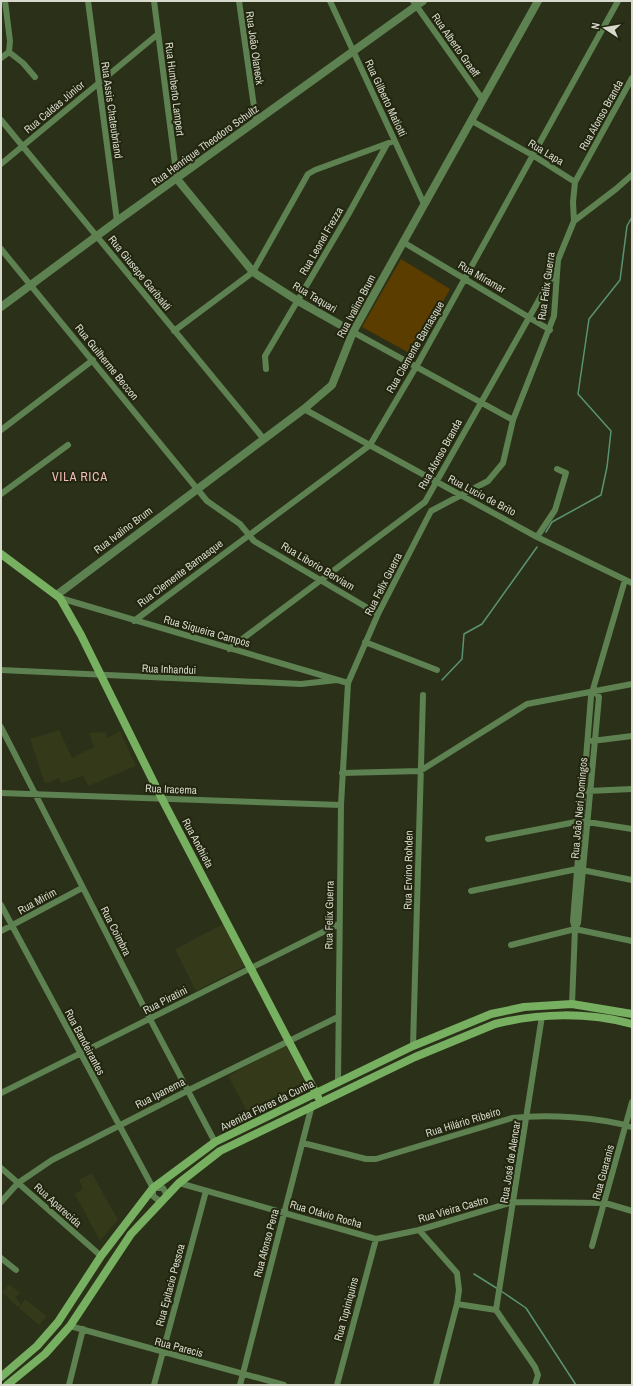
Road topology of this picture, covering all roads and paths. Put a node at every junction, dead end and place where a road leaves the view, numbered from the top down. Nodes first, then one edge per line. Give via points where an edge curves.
1 (5, 1) edge
2 (88, 1) edge
3 (154, 1) edge
4 (239, 1) edge
5 (330, 1) edge
6 (538, 1) edge
7 (618, 1) edge
8 (418, 2) edge
9 (158, 34) junction
10 (353, 51) junction
11 (9, 52) junction
12 (1, 58) edge
13 (35, 77) dead end
14 (632, 78) edge
15 (97, 84) junction
16 (483, 100) junction
17 (1, 120) edge
18 (256, 121) junction
19 (472, 121) junction
20 (394, 141) junction
21 (387, 144) junction
22 (22, 146) junction
23 (534, 156) junction
24 (1, 164) edge
25 (632, 175) edge
26 (177, 179) junction
27 (575, 182) junction
28 (424, 204) junction
29 (117, 221) junction
30 (574, 221) junction
31 (97, 236) junction
32 (403, 242) junction
33 (1, 249) edge
34 (558, 266) junction
35 (253, 272) junction
36 (465, 279) junction
37 (31, 285) junction
38 (298, 301) junction
39 (1, 307) edge
40 (530, 318) junction
41 (550, 330) junction
42 (174, 331) junction
43 (353, 332) junction
44 (93, 360) junction
45 (416, 366) junction
46 (266, 369) dead end
47 (480, 402) junction
48 (304, 409) junction
49 (513, 420) junction
50 (1, 430) edge
51 (263, 438) junction
52 (68, 445) dead end
53 (370, 445) junction
54 (557, 469) dead end
55 (437, 482) junction
56 (196, 488) junction
57 (1, 494) edge
58 (464, 496) junction
59 (249, 534) junction
60 (537, 537) junction
61 (1, 554) edge
62 (322, 580) junction
63 (625, 580) junction
64 (632, 583) edge
65 (59, 596) junction
66 (378, 614) junction
67 (134, 621) junction
68 (365, 642) junction
69 (229, 649) junction
70 (1, 670) edge
71 (437, 670) dead end
72 (101, 676) junction
73 (337, 680) junction
74 (348, 683) junction
75 (632, 684) edge
76 (594, 690) junction
77 (423, 695) dead end
78 (1, 727) edge
79 (632, 736) edge
80 (595, 740) junction
81 (588, 741) junction
82 (420, 771) junction
83 (342, 773) junction
84 (632, 789) edge
85 (587, 792) junction
86 (1, 793) edge
87 (35, 794) junction
88 (162, 799) junction
89 (341, 805) junction
90 (584, 821) junction
91 (632, 829) edge
92 (488, 839) dead end
93 (580, 869) junction
94 (632, 880) edge
95 (82, 888) junction
96 (471, 891) dead end
97 (1, 905) edge
98 (339, 924) junction
99 (12, 926) junction
100 (575, 929) junction
101 (1, 931) edge
102 (632, 941) edge
103 (511, 945) dead end
104 (251, 968) junction
105 (572, 1004) junction
106 (555, 1005) junction
107 (632, 1014) edge
108 (552, 1015) junction
109 (542, 1016) junction
110 (338, 1017) junction
111 (150, 1019) junction
112 (632, 1024) edge
113 (289, 1041) junction
114 (413, 1046) junction
115 (80, 1054) junction
116 (338, 1082) junction
117 (187, 1091) junction
118 (1, 1092) edge
119 (316, 1093) junction
120 (632, 1102) edge
121 (316, 1104) junction
122 (527, 1116) junction
123 (118, 1126) junction
124 (629, 1126) edge
125 (215, 1142) junction
126 (303, 1143) junction
127 (1, 1168) edge
128 (18, 1183) junction
129 (179, 1183) junction
130 (153, 1188) junction
131 (206, 1191) junction
132 (167, 1195) junction
133 (1, 1202) edge
134 (161, 1202) junction
135 (513, 1202) junction
136 (605, 1203) junction
137 (632, 1211) edge
138 (284, 1213) junction
139 (419, 1230) junction
140 (376, 1239) junction
141 (592, 1246) dead end
142 (101, 1256) junction
143 (1, 1258) edge
144 (16, 1270) dead end
145 (457, 1304) junction
146 (496, 1310) junction
147 (70, 1326) junction
148 (83, 1329) junction
149 (162, 1352) junction
150 (242, 1374) junction
151 (1, 1377) edge
152 (7, 1385) edge
153 (69, 1385) edge
154 (154, 1385) edge
155 (240, 1385) edge
156 (284, 1385) edge
157 (337, 1385) edge
158 (436, 1385) edge
159 (535, 1385) edge

1 - 11 street
2 - 15 street, Rua Assis Chateubriand
3 - 9 street, Rua Humberto Lampert
4 - 18 street, Rua João Olaneck
5 - 10 street, Rua Gilberto Matiotti
6 - 16 street, Rua Ivalino Brum
7 - 23 street, Rua Clemente Barnasque
8 - 10 street, Rua Henrique Theodoro Schultz
8 - 16 street, Rua Alberto Graeff
9 - 15 street, Rua Caldas Júnior
9 - 26 street, Rua Humberto Lampert
10 - 18 street, Rua Henrique Theodoro Schultz
10 - 20 street, Rua Gilberto Matiotti
11 - 12 street
11 - 13 street
14 - 27 street, Rua Afonso Branda
15 - 22 street, Rua Caldas Júnior
15 - 29 street, Rua Assis Chateubriand
16 - 19 street, Rua Ivalino Brum
17 - 22 street, Rua Giusepe Garibaldi
18 - 26 street, Rua Henrique Theodoro Schultz
19 - 23 street, Rua Lapa
19 - 28 street, Rua Ivalino Brum
20 - 21 street
20 - 28 street, Rua Gilberto Matiotti
21 - 35 street via 308,174
21 - 38 street, Rua Leonel Frezza
22 - 24 street, Rua Caldas Júnior
22 - 31 street, Rua Giusepe Garibaldi
23 - 27 street, Rua Lapa
23 - 36 street, Rua Clemente Barnasque
25 - 30 street, Rua Felix Guerra
26 - 29 street, Rua Henrique Theodoro Schultz
26 - 35 street, Rua Taquari
27 - 30 street
28 - 32 street, Rua Ivalino Brum
29 - 31 street, Rua Henrique Theodoro Schultz
30 - 34 street, Rua Felix Guerra via 560,252
31 - 37 street, Rua Henrique Theodoro Schultz
31 - 42 street, Rua Giusepe Garibaldi
32 - 36 street, Rua Miramar
32 - 43 street, Rua Ivalino Brum
33 - 37 street, Rua Guilherme Beccon
34 - 40 street, Rua Afonso Branda
34 - 41 street, Rua Felix Guerra via 556,302
35 - 38 street, Rua Taquari
35 - 42 street
36 - 40 street, Rua Miramar
36 - 45 street, Rua Clemente Barnasque
37 - 39 street, Rua Henrique Theodoro Schultz
37 - 44 street, Rua Guilherme Beccon
38 - 43 street, Rua Taquari
38 - 46 street, Rua Leonel Frezza via 265,356
40 - 41 street, Rua Miramar
40 - 47 street, Rua Afonso Branda
41 - 49 street, Rua Felix Guerra
42 - 51 street, Rua Giusepe Garibaldi
43 - 45 street, Rua Taquari
43 - 48 street, Rua Ivalino Brum via 332,385
44 - 50 street
44 - 56 street, Rua Guilherme Beccon
45 - 47 street, Rua Taquari
45 - 53 street, Rua Clemente Barnasque
47 - 49 street, Rua Taquari
47 - 55 street, Rua Afonso Branda
48 - 51 street, Rua Ivalino Brum
48 - 53 street, Rua Lucio de Brito
49 - 58 street, Rua Felix Guerra via 503,463 488,481
51 - 56 street, Rua Ivalino Brum
52 - 57 street
53 - 55 street, Rua Lucio de Brito
53 - 59 street, Rua Clemente Barnasque
54 - 60 street via 566,473 555,510
55 - 58 street, Rua Lucio de Brito
55 - 62 street, Rua Afonso Branda via 425,502
56 - 59 street, Rua Guilherme Beccon via 207,501 240,524
56 - 65 street, Rua Ivalino Brum
58 - 60 street, Rua Lucio de Brito
58 - 66 street, Rua Felix Guerra via 431,511
59 - 62 street, Rua Liborio Berviam via 254,541
59 - 67 street, Rua Clemente Barnasque
60 - 63 street, Rua Lucio de Brito
61 - 65 main road, Rua Siqueira Campos
62 - 66 street, Rua Liborio Berviam
62 - 69 street, Rua Afonso Branda
63 - 64 street, Rua Lucio de Brito
63 - 76 street, Rua João Neri Domingos
65 - 67 street, Rua Siqueira Campos
65 - 72 main road, Rua Anchieta
66 - 68 street, Rua Felix Guerra
67 - 69 street, Rua Siqueira Campos
68 - 71 street
68 - 74 street, Rua Felix Guerra
69 - 73 street, Rua Siqueira Campos
70 - 72 street, Rua Inhandui
72 - 73 street, Rua Inhandui via 301,684
72 - 88 main road, Rua Anchieta
73 - 74 street, Rua Siqueira Campos
74 - 83 street, Rua Felix Guerra
75 - 76 street
76 - 80 street, Rua João Neri Domingos via 599,697
76 - 81 street, Rua João Neri Domingos via 591,696
76 - 82 street via 527,704
77 - 82 street, Rua Ervino Rohden
78 - 87 street, Rua Coimbra
79 - 80 street
80 - 81 street
80 - 85 street, Rua João Neri Domingos
81 - 85 street, Rua João Neri Domingos
82 - 83 street
82 - 114 street, Rua Ervino Rohden
83 - 89 street, Rua Felix Guerra
84 - 85 street
85 - 90 street, Rua João Neri Domingos
86 - 87 street, Rua Iracema
87 - 88 street, Rua Iracema
87 - 95 street, Rua Coimbra
88 - 89 street, Rua Iracema
88 - 104 main road, Rua Anchieta
89 - 98 street, Rua Felix Guerra
90 - 91 street
90 - 92 street
90 - 93 street, Rua João Neri Domingos
93 - 94 street
93 - 96 street
93 - 100 street, Rua João Neri Domingos via 572,921
95 - 99 street, Rua Mirim
95 - 111 street, Rua Coimbra
97 - 99 street, Rua Bandeirantes
98 - 104 street, Rua Piratini
98 - 110 street, Rua Felix Guerra
99 - 101 street, Rua Mirim
99 - 115 street, Rua Bandeirantes
100 - 102 street
100 - 103 street
100 - 105 street, Rua João Neri Domingos
104 - 111 street, Rua Piratini
104 - 113 main road, Rua Anchieta
105 - 106 main road, Avenida Flores da Cunha
105 - 107 main road, Avenida Flores da Cunha
105 - 108 main road via 571,1010
106 - 109 main road via 543,1008
106 - 114 main road, Avenida Flores da Cunha via 524,1007 491,1014
108 - 109 main road, Avenida Flores da Cunha
108 - 112 main road, Avenida Flores da Cunha via 597,1016
109 - 121 main road, Avenida Flores da Cunha via 508,1020 480,1029
109 - 122 street, Rua José de Alencar
110 - 113 street, Rua Ipanema
110 - 116 street, Rua Felix Guerra
111 - 115 street, Rua Piratini
111 - 117 street, Rua Coimbra
113 - 117 street, Rua Ipanema
113 - 119 main road, Rua Anchieta
114 - 116 main road, Avenida Flores da Cunha
115 - 118 street, Rua Piratini
115 - 123 street, Rua Bandeirantes
116 - 119 main road, Avenida Flores da Cunha
117 - 123 street, Rua Ipanema
117 - 125 street, Rua Coimbra
119 - 121 main road, Rua Anchieta
119 - 125 main road, Avenida Flores da Cunha
120 - 124 street, Rua Guaranis
121 - 126 street, Rua Afonso Pena
121 - 129 main road, Avenida Flores da Cunha via 220,1151
122 - 124 street, Rua Hilário Ribeiro via 601,1120
122 - 126 street, Rua Hilário Ribeiro via 512,1118 376,1159 366,1159
122 - 135 street, Rua José de Alencar
123 - 128 street, Rua Ipanema via 52,1160
123 - 130 street, Rua Bandeirantes
124 - 136 street, Rua Guaranis
125 - 130 main road, Avenida Flores da Cunha
126 - 138 street, Rua Afonso Pena
127 - 128 street, Rua Aparecida
128 - 133 street, Rua Ipanema
128 - 142 street, Rua Aparecida
129 - 131 street, Rua Otávio Rocha
129 - 132 main road, Avenida Flores da Cunha
130 - 132 street via 163,1188
130 - 134 street, Rua Bandeirantes via 153,1196
130 - 142 main road, Avenida Flores da Cunha
131 - 138 street, Rua Otávio Rocha
131 - 149 street, Rua Epitacio Pessoa
132 - 134 main road, Avenida Flores da Cunha
134 - 147 main road, Avenida Flores da Cunha via 131,1234
135 - 136 street, Rua Vieira Castro
135 - 139 street, Rua Vieira Castro
135 - 146 street, Rua José de Alencar
136 - 137 street, Rua Vieira Castro
136 - 141 street, Rua Guaranis
138 - 140 street, Rua Otávio Rocha
138 - 150 street, Rua Afonso Pena
139 - 140 street, Rua Vieira Castro
139 - 145 street via 457,1273
140 - 157 street, Rua Tupiniquins
142 - 151 main road, Avenida Flores da Cunha via 58,1322 37,1346
143 - 144 street
145 - 146 street
145 - 158 street
146 - 159 street via 535,1367 538,1375
147 - 148 street, Rua Parecis
147 - 152 main road, Avenida Flores da Cunha via 45,1354
148 - 149 street, Rua Parecis
148 - 153 street
149 - 150 street, Rua Parecis
149 - 154 street, Rua Epitacio Pessoa
150 - 155 street, Rua Afonso Pena
150 - 156 street, Rua Parecis

